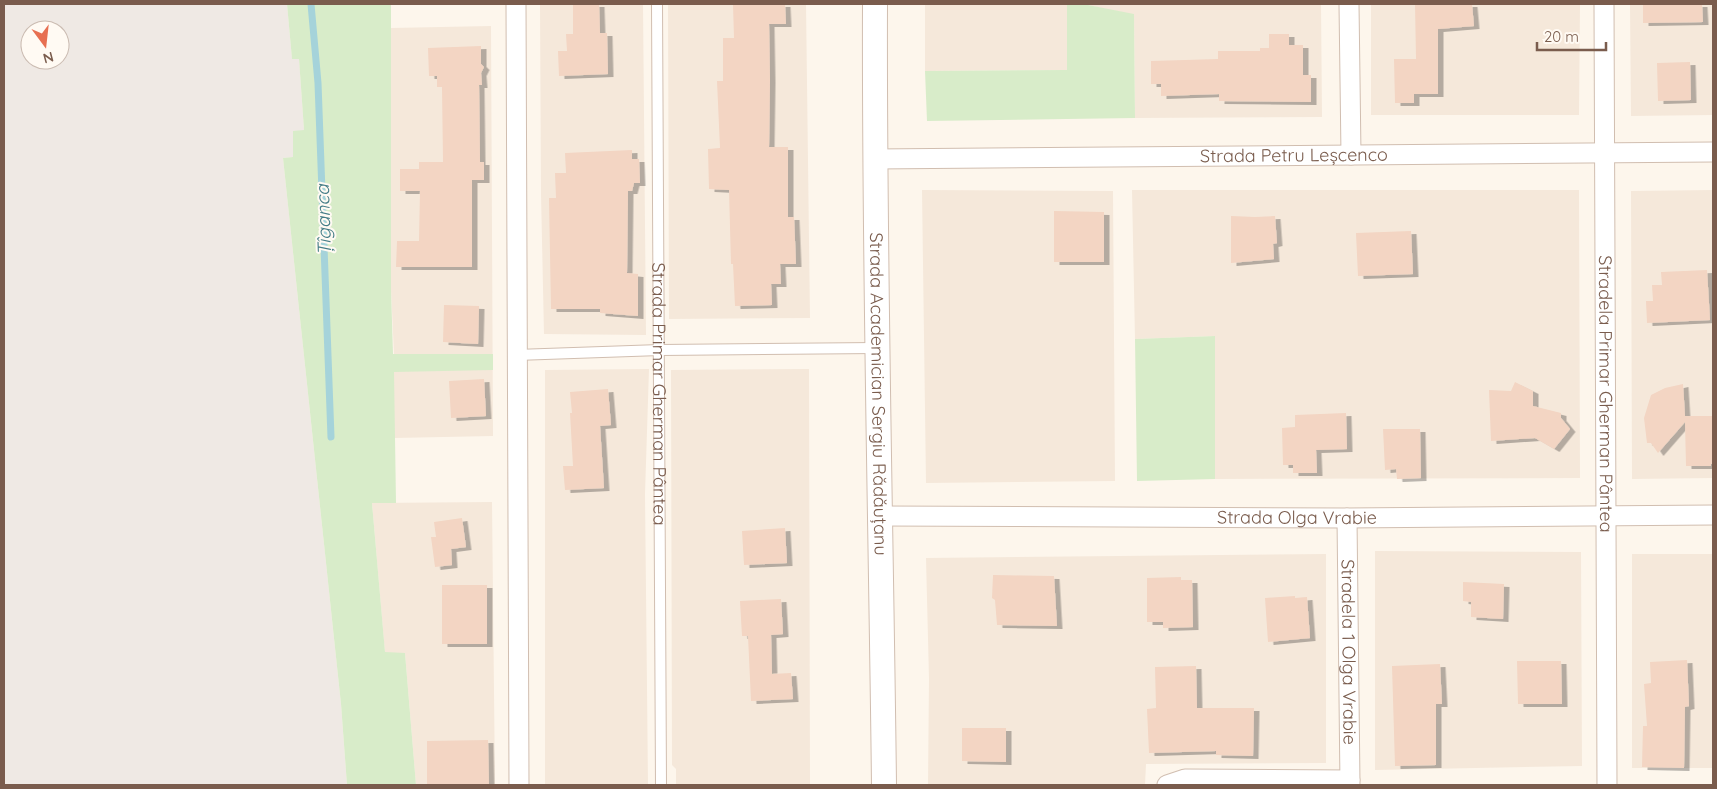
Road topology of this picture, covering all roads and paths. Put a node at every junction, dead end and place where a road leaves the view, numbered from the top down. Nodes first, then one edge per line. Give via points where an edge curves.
1 (516, 4) edge
2 (657, 4) edge
3 (875, 4) edge
4 (1349, 4) edge
5 (1604, 4) edge
6 (1713, 152) edge
7 (1604, 153) junction
8 (1351, 155) junction
9 (875, 159) junction
10 (878, 348) junction
11 (660, 350) junction
12 (516, 355) junction
13 (1713, 515) edge
14 (881, 516) junction
15 (1606, 516) junction
16 (1347, 518) junction
17 (1350, 782) edge
18 (519, 785) edge
19 (662, 785) edge
20 (884, 785) edge
21 (1167, 785) edge
22 (1607, 785) edge

1 - 12 street
2 - 11 lane, Strada Primar Gherman Pântea
3 - 9 street, Strada Academician Sergiu Rădăuțanu
4 - 8 street
5 - 7 street, Stradela Primar Gherman Pântea
6 - 7 street, Strada Petru Leșcenco
7 - 8 street, Strada Petru Leșcenco
7 - 15 street, Stradela Primar Gherman Pântea
8 - 9 street, Strada Petru Leșcenco
9 - 10 street, Strada Academician Sergiu Rădăuțanu
10 - 11 lane
10 - 14 street, Strada Academician Sergiu Rădăuțanu
11 - 12 lane
11 - 19 lane, Strada Primar Gherman Pântea
12 - 18 street
13 - 15 street, Strada Olga Vrabie
14 - 16 street, Strada Olga Vrabie
14 - 20 street, Strada Academician Sergiu Rădăuțanu
15 - 16 street, Strada Olga Vrabie
15 - 22 street, Stradela Primar Gherman Pântea
16 - 17 street, Stradela 1 Olga Vrabie
17 - 21 street via 1185,779

